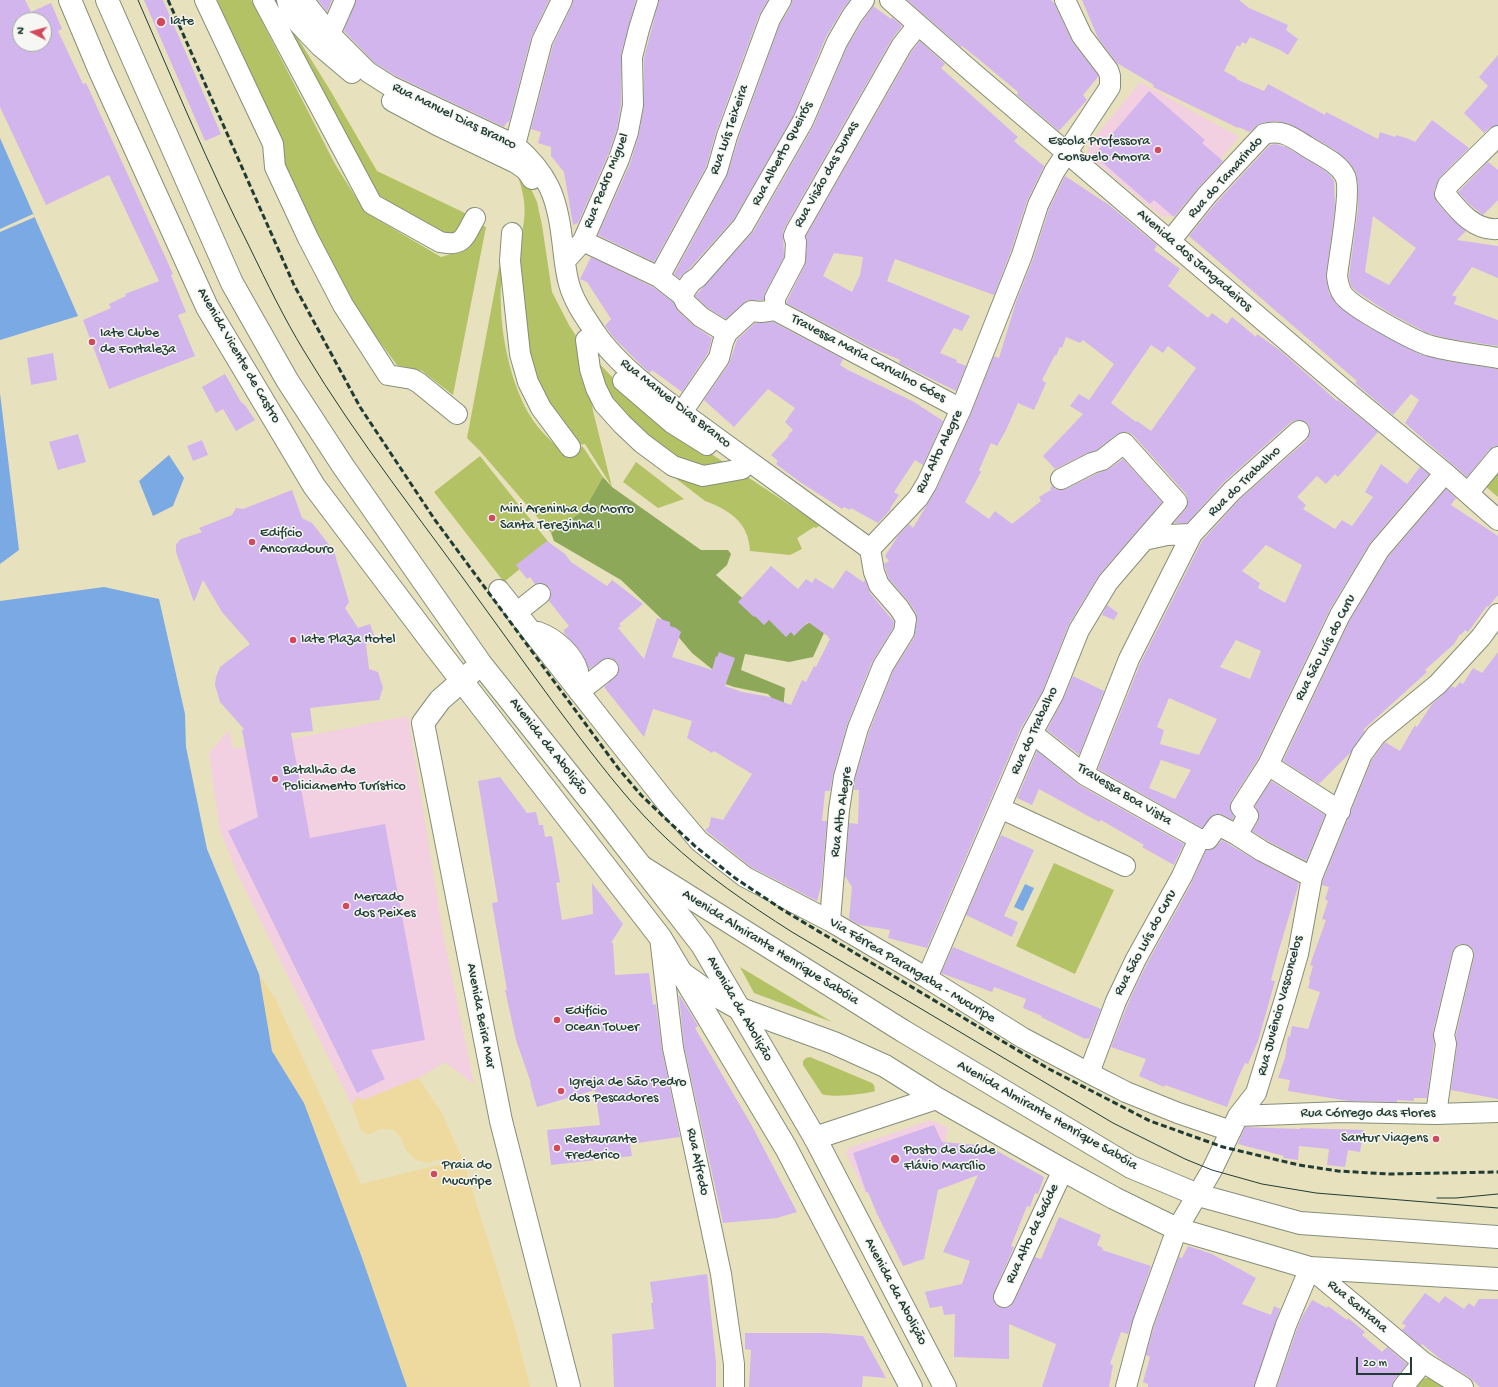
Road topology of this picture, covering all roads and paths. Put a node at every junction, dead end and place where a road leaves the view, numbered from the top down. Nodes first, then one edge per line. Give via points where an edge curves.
1 (70, 0) edge
2 (107, 0) edge
3 (205, 0) edge
4 (263, 0) edge
5 (287, 0) edge
6 (303, 0) edge
7 (345, 0) edge
8 (562, 0) edge
9 (648, 0) edge
10 (781, 0) edge
11 (864, 0) edge
12 (890, 0) edge
13 (1065, 0) edge
14 (918, 25) junction
15 (330, 34) junction
16 (130, 55) junction
17 (99, 69) junction
18 (1498, 136) edge
19 (515, 145) junction
20 (1066, 152) junction
21 (475, 218) dead end
22 (1498, 229) edge
23 (512, 233) dead end
24 (583, 240) junction
25 (1170, 241) junction
26 (565, 261) junction
27 (659, 277) junction
28 (682, 295) junction
29 (775, 310) junction
30 (727, 333) junction
31 (586, 340) junction
32 (1498, 358) edge
33 (961, 409) junction
34 (682, 412) junction
35 (457, 414) dead end
36 (1299, 431) dead end
37 (570, 447) dead end
38 (1498, 457) edge
39 (343, 466) junction
40 (742, 469) junction
41 (1445, 473) junction
42 (1061, 479) dead end
43 (314, 486) junction
44 (1468, 493) junction
45 (1498, 520) edge
46 (820, 521) dead end
47 (1192, 534) junction
48 (1144, 540) junction
49 (870, 549) junction
50 (499, 590) dead end
51 (540, 594) dead end
52 (516, 613) junction
53 (1498, 614) edge
54 (482, 664) junction
55 (608, 669) dead end
56 (462, 680) junction
57 (579, 692) junction
58 (1032, 733) junction
59 (1268, 765) junction
60 (1084, 773) junction
61 (1000, 808) junction
62 (1340, 810) junction
63 (1237, 835) junction
64 (1199, 839) junction
65 (1125, 866) dead end
66 (642, 867) junction
67 (1312, 877) junction
68 (830, 921) junction
69 (660, 937) junction
70 (1463, 955) dead end
71 (683, 974) junction
72 (927, 978) junction
73 (738, 1008) junction
74 (1089, 1073) junction
75 (936, 1098) junction
76 (1498, 1112) edge
77 (1436, 1114) junction
78 (1235, 1123) junction
79 (815, 1138) junction
80 (1063, 1170) junction
81 (1198, 1194) junction
82 (1177, 1229) junction
83 (1498, 1237) edge
84 (1310, 1268) junction
85 (1498, 1279) edge
86 (1004, 1297) dead end
87 (1423, 1362) junction
88 (569, 1387) edge
89 (734, 1387) edge
90 (912, 1387) edge
91 (945, 1387) edge
92 (1126, 1387) edge
93 (1265, 1387) edge
94 (1403, 1387) edge
95 (1463, 1387) edge

1 - 17 main road, Avenida Vicente de Castro
2 - 16 main road
3 - 35 street via 273,144 275,167 308,238 343,304 388,375 412,379
4 - 21 street via 372,204 440,242 449,244 464,238
5 - 31 street via 291,15 300,25 320,46 365,84 437,125 526,170 538,190 548,222 557,286 569,315
6 - 15 street, Rua Manuel Dias Branco
7 - 15 street
8 - 19 street via 542,41
9 - 24 street, Rua Pedro Miguel via 632,57 633,105 628,132 619,159
10 - 27 street, Rua Luís Teixeira via 770,19 727,136 717,172
11 - 28 street, Rua Alberto Queirós via 837,42 803,121 743,226
12 - 14 street, Avenida dos Jangadeiros
13 - 20 street, Rua Alto Alegre via 1078,30 1108,70 1111,81 1110,87
14 - 20 street, Avenida dos Jangadeiros
14 - 29 street, Rua Visão das Dunas via 902,44 796,231 795,260 775,298
15 - 19 street, Rua Manuel Dias Branco via 368,72 390,86
16 - 17 main road
16 - 39 main road via 232,283 287,380
17 - 43 main road, Avenida Vicente de Castro via 207,308
18 - 22 street via 1448,185 1445,194 1471,222
19 - 26 street, Rua Manuel Dias Branco via 542,173 551,191 558,215
20 - 25 street, Avenida dos Jangadeiros
20 - 33 street, Rua Alto Alegre via 1038,205 1022,255
23 - 37 street via 510,261 520,354 528,382 541,408
24 - 26 street, Rua Pedro Miguel
24 - 27 street
25 - 32 street, Rua do Tamarindo via 1207,195 1264,134 1274,131 1291,137 1336,165 1345,176 1347,194 1338,276 1338,287 1344,296 1418,342
25 - 41 street, Avenida dos Jangadeiros
26 - 34 street, Rua Manuel Dias Branco via 569,284 576,302 596,334 629,370
27 - 28 street
28 - 30 street via 686,303 701,317
29 - 30 street via 751,311
29 - 33 street, Travessa Maria Carvalho Góes
30 - 34 street via 719,358
31 - 40 street via 616,374 672,424
31 - 40 street via 590,369 604,404 642,444 673,466 703,476
33 - 49 street, Rua Alto Alegre via 923,491
34 - 49 street, Rua Manuel Dias Branco
36 - 47 street, Rua do Trabalho via 1232,491
38 - 44 street
39 - 43 main road
39 - 54 main road
40 - 46 street
41 - 44 street, Avenida dos Jangadeiros
41 - 59 street, Rua São Luís do Curu via 1379,550 1340,615
42 - 48 street, Rua do Trabalho via 1102,460 1124,443 1177,502
43 - 56 main road, Avenida Vicente de Castro
44 - 45 street, Avenida dos Jangadeiros
47 - 48 street via 1167,535
47 - 60 street, Rua do Trabalho via 1129,659
48 - 58 street, Rua do Trabalho via 1108,582 1079,630 1053,695
49 - 68 street, Rua Alto Alegre via 874,572 880,585 906,619 904,632 883,666 858,728 844,777
50 - 52 street, Via Férrea Parangaba - Mucuripe
51 - 52 street
52 - 57 street, Via Férrea Parangaba - Mucuripe
53 - 62 street, Rua Juvêncio Vasconcelos via 1481,637 1438,684 1376,735 1362,754
54 - 56 main road, Avenida Beira Mar
54 - 66 main road, Avenida da Abolição
55 - 57 street
56 - 69 main road, Avenida da Abolição
56 - 88 main road, Avenida Beira Mar via 440,700 423,723 501,1121
57 - 68 street, Via Férrea Parangaba - Mucuripe via 699,841 745,877
58 - 60 street, Travessa Boa Vista
58 - 61 street, Rua do Trabalho
59 - 62 street
59 - 63 street, Rua São Luís do Curu via 1241,807 1248,816
60 - 64 street, Travessa Boa Vista
61 - 65 street
61 - 72 street, Rua do Trabalho
62 - 67 street, Rua Juvêncio Vasconcelos
63 - 64 street via 1218,825 1208,839
63 - 67 street
64 - 74 street, Rua São Luís do Curu via 1116,1001
66 - 73 main road, Avenida da Abolição via 702,945
66 - 81 main road, Avenida Almirante Henrique Sabóia via 903,1031 1078,1136 1132,1167
67 - 78 street, Rua Juvêncio Vasconcelos via 1298,954 1286,999 1256,1093
68 - 72 street, Via Férrea Parangaba - Mucuripe
69 - 71 main road, Avenida da Abolição
69 - 89 street, Rua Alfredo via 673,1048 721,1274 734,1364
70 - 77 street via 1444,1036 1446,1044
71 - 73 main road
71 - 90 main road, Avenida da Abolição via 786,1148
72 - 74 street, Via Férrea Parangaba - Mucuripe via 1023,1038
73 - 75 main road via 841,1046 885,1066
73 - 79 main road, Avenida da Abolição
74 - 78 street, Via Férrea Parangaba - Mucuripe via 1126,1092 1178,1113
75 - 79 main road
75 - 80 main road
76 - 77 street, Rua Córrego das Flores
77 - 78 street, Rua Córrego das Flores via 1342,1112
78 - 81 street, Rua Juvêncio Vasconcelos
79 - 91 main road, Avenida da Abolição
80 - 82 main road
80 - 86 street, Rua Alto da Saúde
81 - 82 street, Rua Juvêncio Vasconcelos
81 - 83 main road, Avenida Almirante Henrique Sabóia via 1300,1223
82 - 84 main road
82 - 92 street, Rua Juvêncio Vasconcelos via 1143,1323
84 - 85 main road
84 - 87 street, Rua Santana
84 - 93 street via 1286,1325
87 - 94 street
87 - 95 street, Rua Santana

